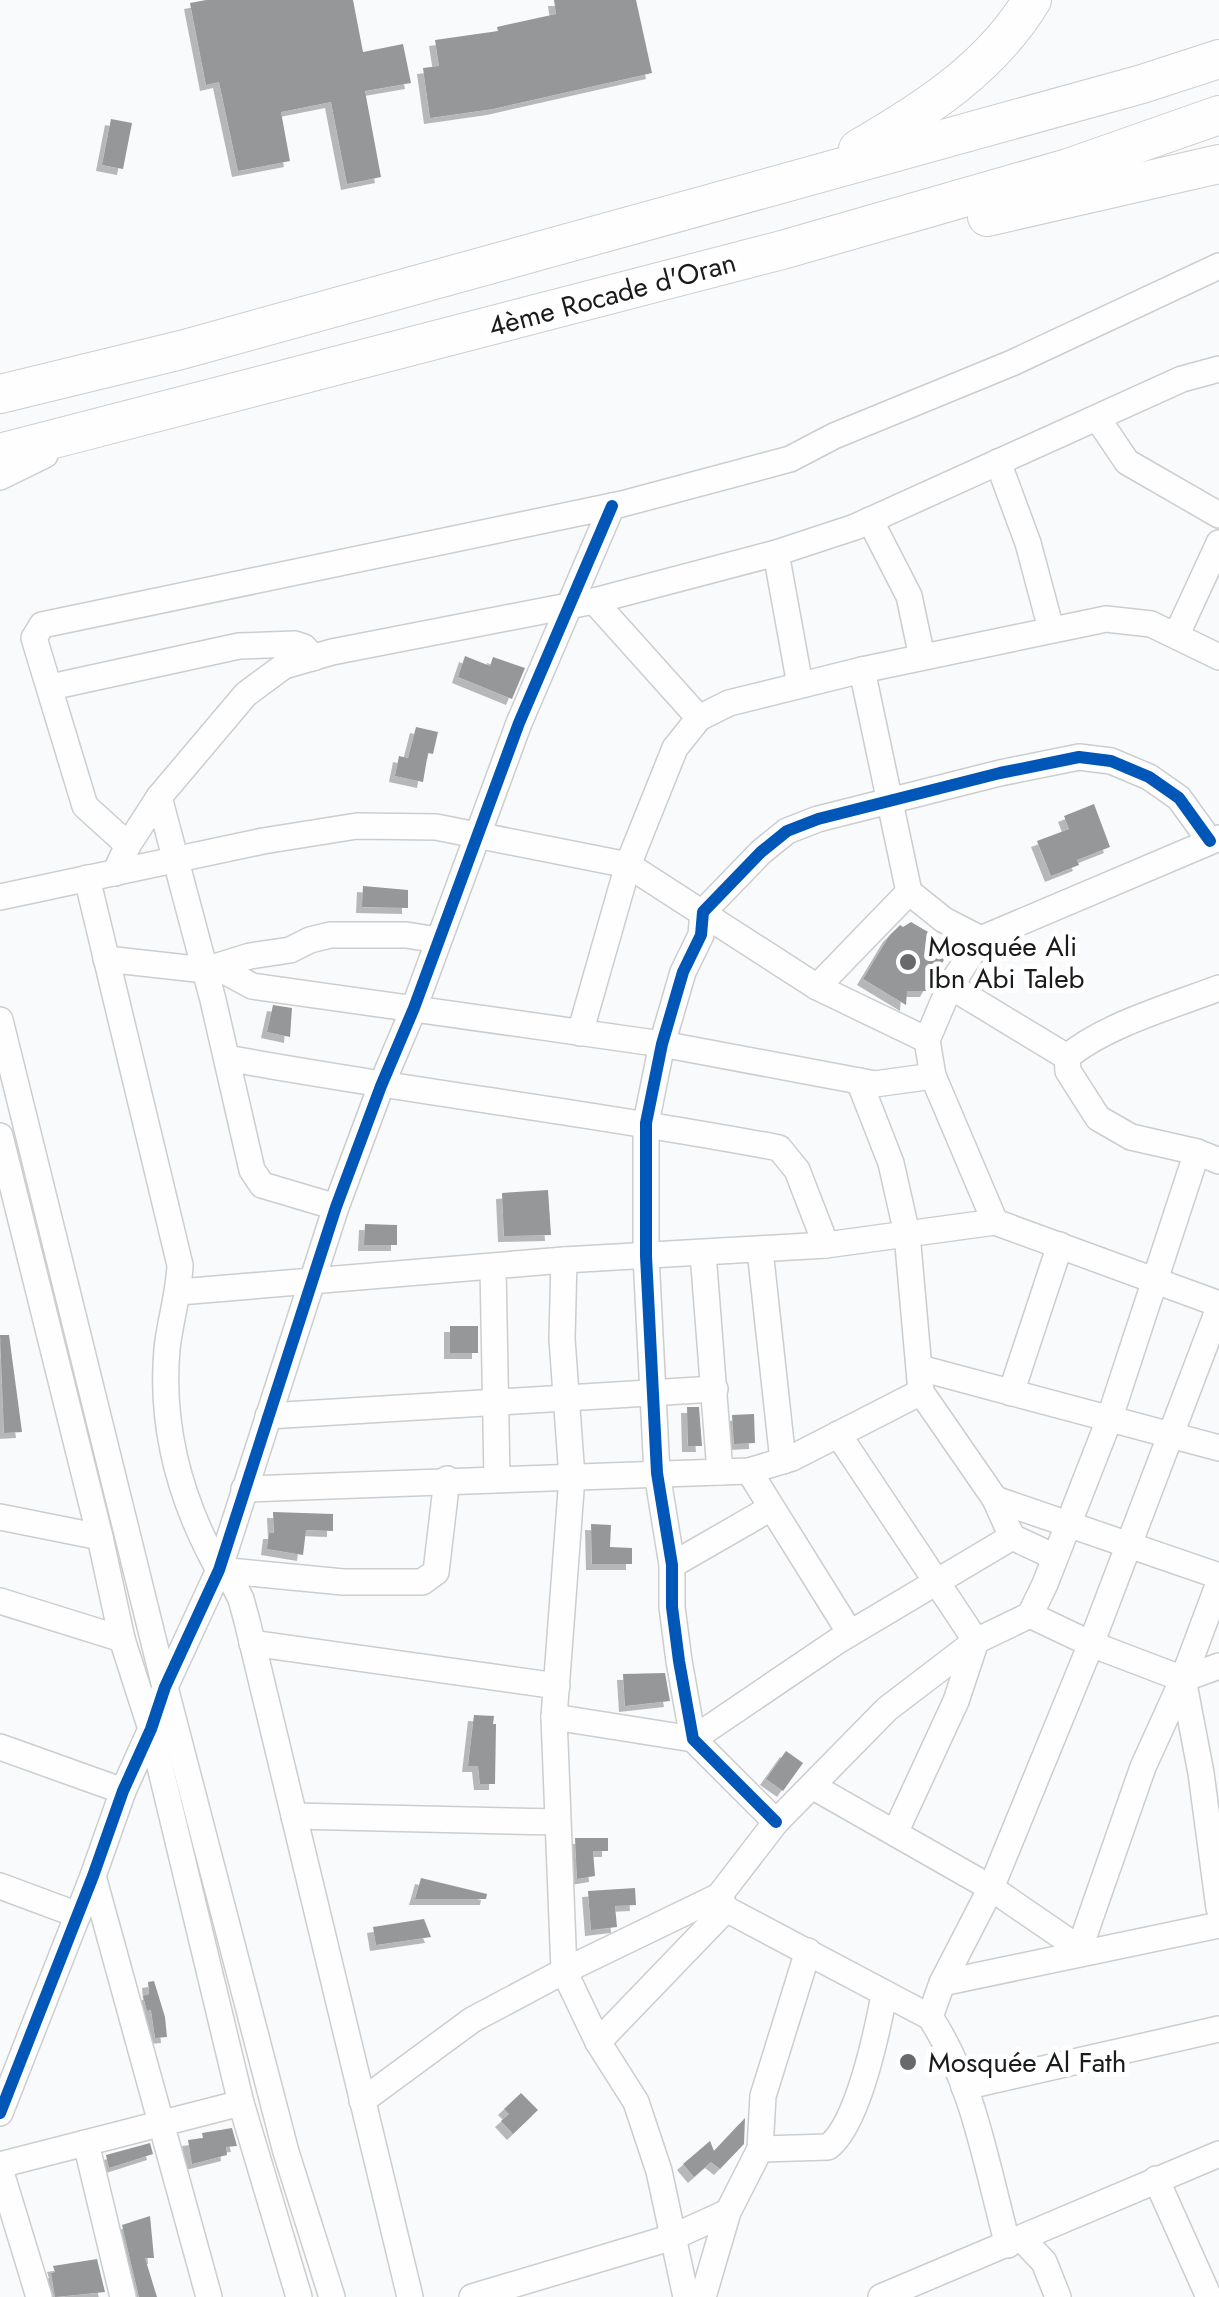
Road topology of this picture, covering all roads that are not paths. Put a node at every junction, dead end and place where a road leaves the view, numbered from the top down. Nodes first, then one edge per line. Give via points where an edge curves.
1 (1032, 0) edge
2 (1219, 33) edge
3 (1219, 59) edge
4 (1142, 84) junction
5 (1219, 115) edge
6 (1219, 137) edge
7 (1219, 164) edge
8 (1068, 168) junction
9 (807, 178) junction
10 (782, 250) junction
11 (1219, 266) edge
12 (1219, 369) edge
13 (0, 394) edge
14 (1098, 419) junction
15 (106, 426) junction
16 (0, 453) edge
17 (998, 462) junction
18 (0, 477) edge
19 (612, 506) junction
20 (1219, 516) edge
21 (870, 520) junction
22 (1219, 543) edge
23 (776, 553) junction
24 (582, 603) junction
25 (1051, 629) junction
26 (1178, 634) junction
27 (922, 657) junction
28 (1219, 657) edge
29 (312, 658) junction
30 (862, 670) junction
31 (800, 685) junction
32 (51, 687) junction
33 (699, 718) junction
34 (159, 797) junction
35 (888, 804) junction
36 (478, 835) junction
37 (1214, 840) edge
38 (128, 845) junction
39 (175, 862) junction
40 (628, 866) junction
41 (115, 874) junction
42 (86, 878) junction
43 (909, 892) junction
44 (0, 898) edge
45 (704, 912) junction
46 (982, 939) junction
47 (438, 940) junction
48 (290, 950) junction
49 (106, 959) junction
50 (212, 969) junction
51 (950, 986) junction
52 (817, 987) junction
53 (1219, 988) edge
54 (298, 994) junction
55 (414, 1008) junction
56 (0, 1020) edge
57 (580, 1033) junction
58 (927, 1040) junction
59 (662, 1044) junction
60 (1067, 1057) junction
61 (227, 1058) junction
62 (934, 1076) junction
63 (859, 1081) junction
64 (381, 1086) junction
65 (646, 1123) junction
66 (0, 1136) edge
67 (1208, 1157) edge
68 (3, 1162) edge
69 (336, 1207) junction
70 (996, 1222) junction
71 (907, 1234) junction
72 (826, 1245) junction
73 (1060, 1245) junction
74 (760, 1250) junction
75 (702, 1253) junction
76 (646, 1256) junction
77 (564, 1260) junction
78 (493, 1268) junction
79 (1156, 1279) junction
80 (313, 1280) junction
81 (179, 1292) junction
82 (1219, 1306) edge
83 (921, 1380) junction
84 (715, 1389) junction
85 (1011, 1393) junction
86 (654, 1394) junction
87 (567, 1398) junction
88 (494, 1402) junction
89 (268, 1416) junction
90 (1109, 1420) junction
91 (838, 1434) junction
92 (1168, 1434) junction
93 (1219, 1448) edge
94 (783, 1461) junction
95 (748, 1471) junction
96 (720, 1472) junction
97 (657, 1473) junction
98 (572, 1477) junction
99 (497, 1478) junction
100 (447, 1479) junction
101 (244, 1489) junction
102 (0, 1494) edge
103 (994, 1499) junction
104 (772, 1508) junction
105 (4, 1519) edge
106 (1068, 1523) junction
107 (100, 1537) junction
108 (1012, 1537) junction
109 (1128, 1544) junction
110 (1055, 1557) junction
111 (672, 1565) junction
112 (223, 1570) junction
113 (1219, 1579) edge
114 (936, 1581) junction
115 (0, 1601) edge
116 (1030, 1614) junction
117 (850, 1633) junction
118 (122, 1639) junction
119 (976, 1642) junction
120 (252, 1644) junction
121 (1091, 1644) junction
122 (1219, 1666) edge
123 (1183, 1678) junction
124 (557, 1686) junction
125 (165, 1687) junction
126 (554, 1717) junction
127 (151, 1729) junction
128 (693, 1739) junction
129 (0, 1747) edge
130 (1210, 1770) edge
131 (812, 1786) junction
132 (122, 1791) junction
133 (294, 1816) junction
134 (556, 1822) junction
135 (776, 1822) junction
136 (895, 1833) junction
137 (93, 1876) junction
138 (0, 1886) edge
139 (991, 1888) junction
140 (722, 1902) junction
141 (1219, 1908) edge
142 (78, 1915) junction
143 (1219, 1925) edge
144 (808, 1951) junction
145 (1083, 1952) junction
146 (564, 1971) junction
147 (942, 1983) junction
148 (884, 1995) junction
149 (930, 2017) junction
150 (1219, 2029) edge
151 (598, 2042) junction
152 (964, 2088) junction
153 (362, 2101) junction
154 (241, 2103) junction
155 (0, 2113) edge
156 (163, 2123) junction
157 (86, 2143) junction
158 (760, 2150) junction
159 (1219, 2154) edge
160 (0, 2167) edge
161 (1156, 2179) junction
162 (728, 2212) junction
163 (674, 2237) junction
164 (1015, 2242) junction
165 (927, 2288) edge
166 (40, 2297) edge
167 (123, 2297) edge
168 (209, 2297) edge
169 (299, 2297) edge
170 (332, 2297) edge
171 (410, 2297) edge
172 (472, 2297) edge
173 (686, 2297) edge
174 (702, 2297) edge
175 (882, 2297) edge
176 (1058, 2297) edge
177 (1209, 2297) edge

1 - 9 highway via 954,88
2 - 4 highway via 1176,53
3 - 4 highway
4 - 9 highway
5 - 8 highway, 4ème Rocade d'Oran
6 - 8 highway
7 - 10 highway via 936,231
8 - 10 highway, 4ème Rocade d'Oran
9 - 13 highway
10 - 15 highway, 4ème Rocade d'Oran
11 - 19 street via 790,459
12 - 14 street
14 - 17 street
14 - 20 street via 1127,462
15 - 16 highway, 4ème Rocade d'Oran
15 - 18 street
17 - 21 street
17 - 25 street
19 - 24 street
19 - 32 street via 42,625 34,638
21 - 23 street
21 - 27 street via 909,596
22 - 26 street
23 - 24 street
23 - 31 street
24 - 29 street
24 - 33 street
24 - 36 street via 519,723
25 - 26 street via 1106,619
25 - 27 street
26 - 28 street
27 - 30 street
29 - 32 street via 295,644 239,646
29 - 34 street via 284,666 246,694
30 - 31 street
30 - 35 street
31 - 33 street
32 - 38 street via 85,806
33 - 40 street via 674,748
34 - 38 street
34 - 39 street
35 - 37 street via 1000,773 1094,757 1149,777 1179,798
35 - 43 street
35 - 45 street via 787,831
36 - 39 street via 356,826
36 - 40 street
36 - 47 street
37 - 46 street
38 - 41 street
39 - 41 street
39 - 50 street
40 - 45 street
40 - 57 street
41 - 42 street
42 - 44 street
42 - 49 street
43 - 46 street
43 - 52 street
45 - 52 street
45 - 59 street
46 - 51 street
47 - 48 street via 330,936
47 - 55 street
48 - 50 street
48 - 54 street
49 - 50 street
49 - 81 street via 177,1248
50 - 54 street via 252,986
50 - 61 street
51 - 58 street
51 - 60 street
52 - 58 street
53 - 60 street
54 - 55 street
55 - 57 street
55 - 64 street
56 - 125 street
57 - 59 street
58 - 62 street
59 - 63 street
59 - 65 street
60 - 67 street via 1068,1072 1098,1118 1131,1137
61 - 64 street
61 - 69 street via 252,1170 262,1185
62 - 63 street via 890,1084
62 - 70 street
63 - 71 street via 891,1163
64 - 65 street
64 - 69 street
65 - 72 street via 780,1148 798,1170
65 - 76 street
66 - 68 street
67 - 79 street
68 - 107 street
69 - 80 street
70 - 71 street
70 - 73 street
71 - 72 street
71 - 83 street
72 - 74 street
73 - 79 street
73 - 85 street
74 - 75 street
74 - 94 street
75 - 76 street
75 - 84 street
76 - 77 street
76 - 86 street
77 - 78 street
77 - 87 street
78 - 80 street
78 - 88 street
79 - 82 street
79 - 90 street
80 - 81 street
80 - 89 street
81 - 112 street via 168,1347 174,1456 190,1514
82 - 92 street
83 - 85 street
83 - 91 street
83 - 103 street
84 - 86 street
84 - 96 street
85 - 90 street
86 - 87 street
86 - 97 street
87 - 88 street
87 - 98 street
88 - 89 street
88 - 99 street
89 - 101 street
90 - 92 street
90 - 106 street
91 - 94 street
91 - 114 street
92 - 93 street
92 - 109 street
94 - 95 street
95 - 96 street
95 - 104 street
96 - 97 street
97 - 98 street
97 - 111 street
98 - 99 street
98 - 124 street
99 - 100 street
100 - 101 street
100 - 112 street via 436,1572 422,1582
101 - 112 street
102 - 105 street
103 - 106 street
103 - 108 street
104 - 111 street
104 - 117 street
105 - 107 street
106 - 109 street
106 - 110 street
107 - 118 street
108 - 110 street
108 - 114 street
109 - 113 street
109 - 121 street
110 - 116 street
111 - 128 street via 672,1607
112 - 120 street via 241,1599
112 - 125 street
113 - 123 street
114 - 117 street
114 - 119 street
115 - 118 street
116 - 119 street
116 - 121 street
117 - 128 street
118 - 127 street
119 - 131 street via 887,1708
119 - 136 street
120 - 124 street
120 - 133 street
121 - 123 street
121 - 139 street
122 - 123 street
123 - 130 street
123 - 145 street via 1142,1767
124 - 126 street
125 - 127 street
125 - 170 street via 286,2152
126 - 128 street
126 - 134 street
127 - 132 street
127 - 154 street
128 - 135 street
129 - 132 street
130 - 141 street
131 - 135 street
131 - 136 street
132 - 137 street
133 - 134 street
133 - 153 street
134 - 146 street
135 - 140 street
136 - 139 street
137 - 142 street
137 - 156 street
138 - 142 street
139 - 145 street
139 - 147 street
140 - 144 street
140 - 146 street
140 - 151 street
142 - 155 street
143 - 145 street
144 - 148 street
144 - 158 street via 763,2096
145 - 147 street
146 - 151 street
146 - 153 street via 472,2020
147 - 149 street
148 - 149 street
148 - 158 street via 850,2121 837,2140 828,2147
149 - 152 street via 950,2047
150 - 152 street
151 - 163 street via 636,2102
152 - 164 street
153 - 171 street
154 - 156 street
154 - 169 street
156 - 157 street
156 - 168 street
157 - 160 street
157 - 167 street
158 - 162 street
159 - 161 street
160 - 166 street
161 - 164 street
161 - 177 street
162 - 163 street
162 - 174 street
163 - 172 street
163 - 173 street
164 - 165 street
164 - 176 street via 1044,2262
165 - 175 street

